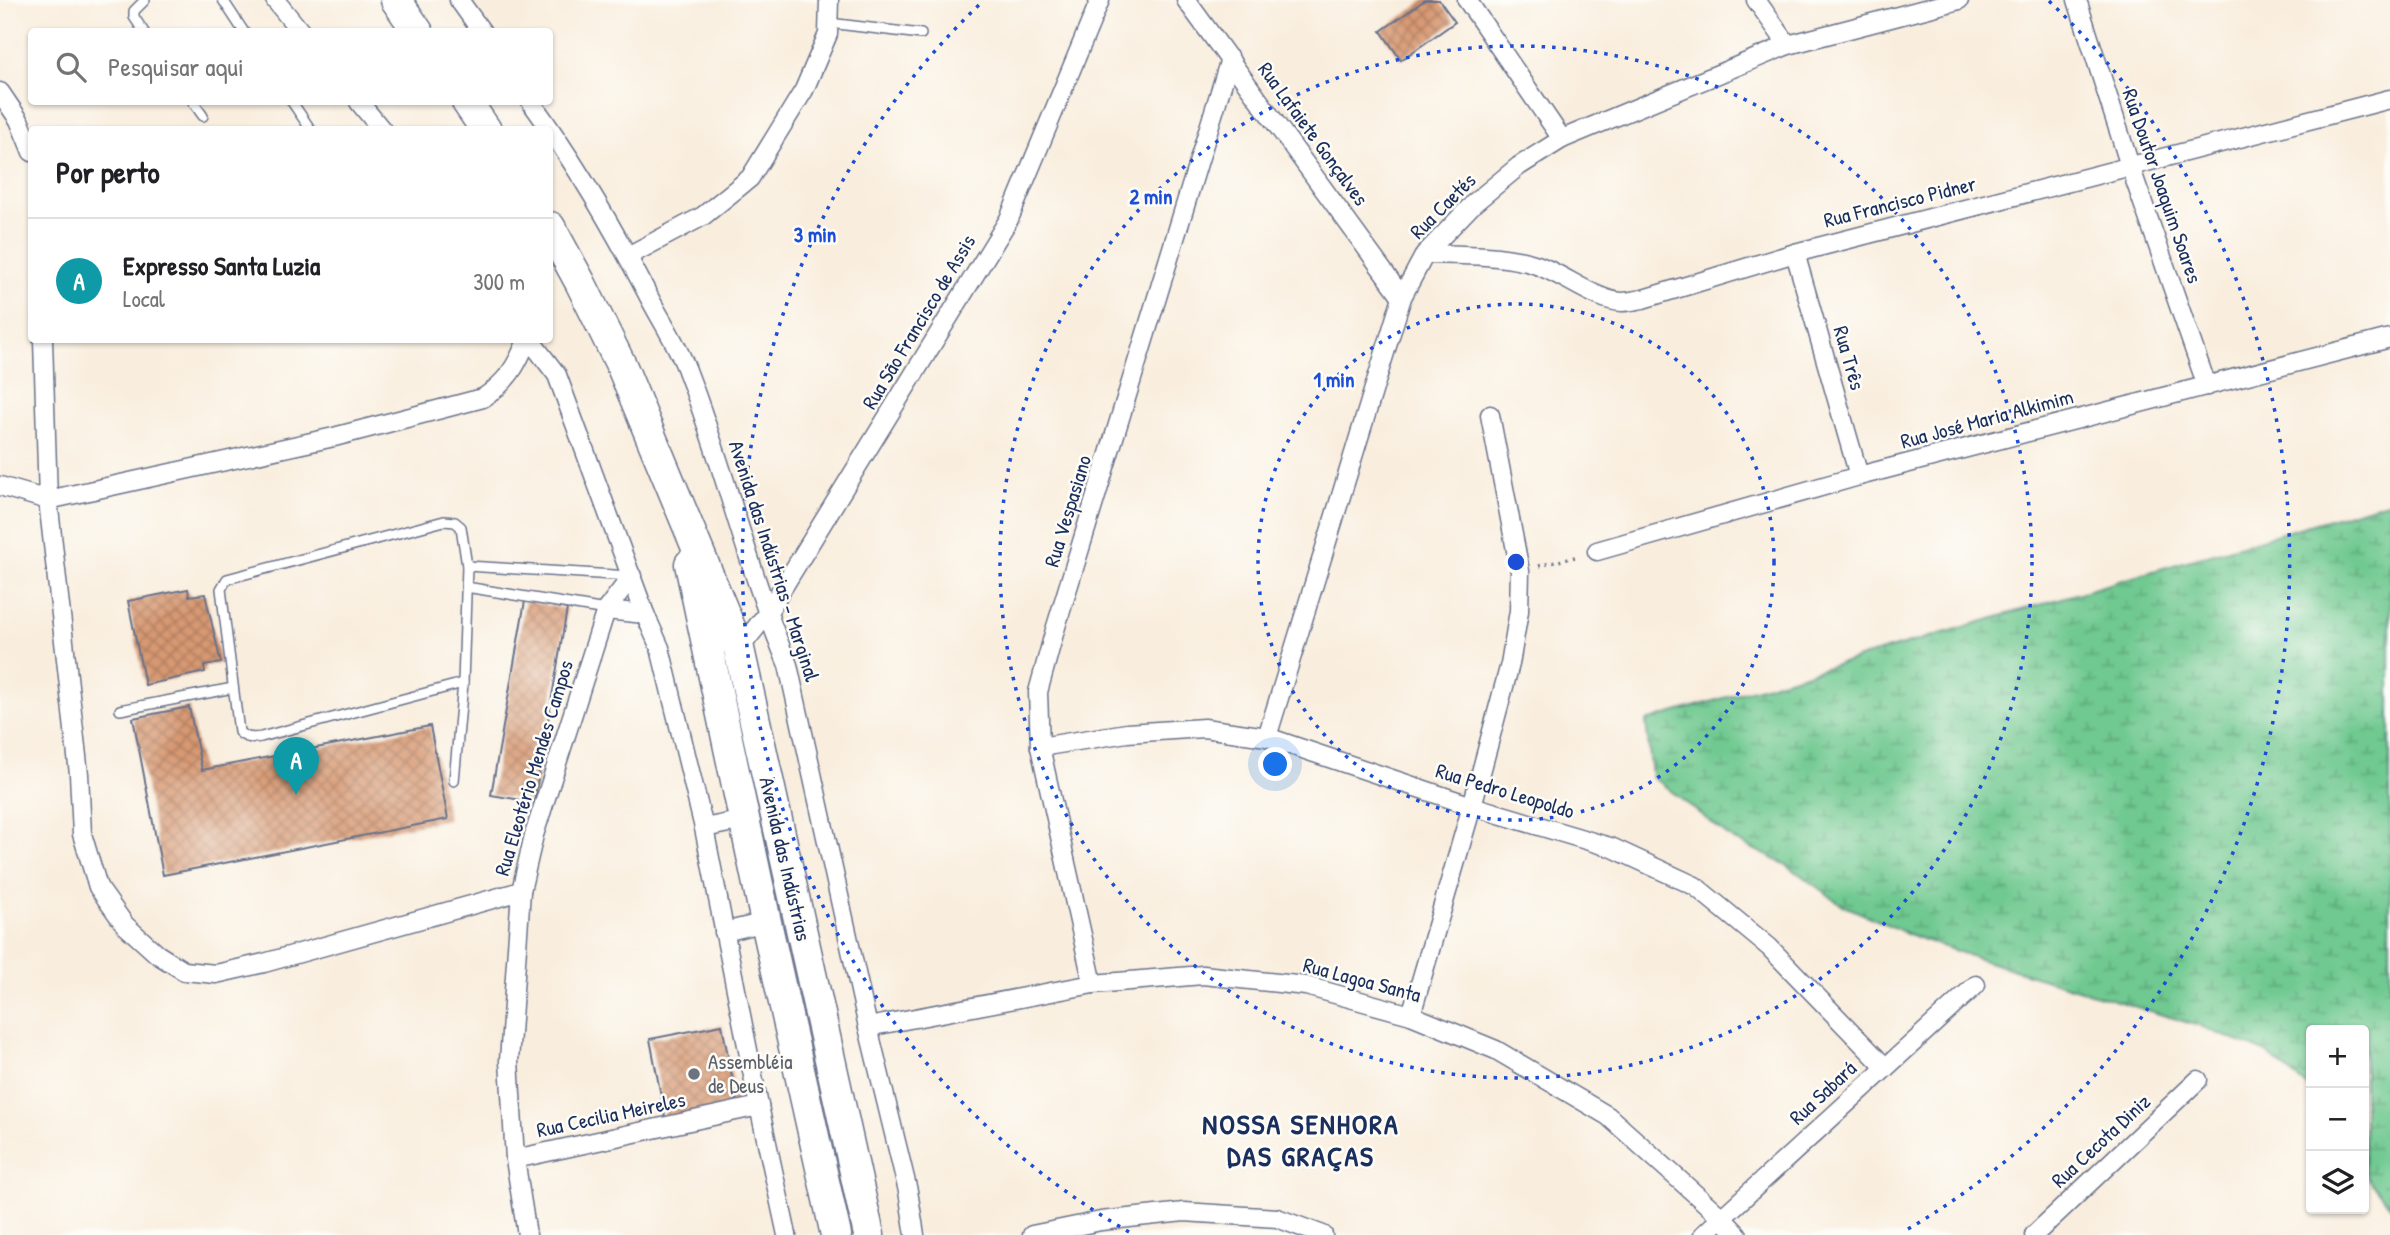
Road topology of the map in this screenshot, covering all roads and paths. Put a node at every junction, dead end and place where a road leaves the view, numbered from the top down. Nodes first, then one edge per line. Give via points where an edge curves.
1 (145, 0) edge
2 (223, 0) edge
3 (275, 0) edge
4 (396, 0) edge
5 (459, 0) edge
6 (829, 0) edge
7 (1100, 0) edge
8 (1186, 0) edge
9 (1467, 0) edge
10 (1756, 0) edge
11 (1959, 0) edge
12 (2077, 0) edge
13 (829, 23) junction
14 (141, 28) edge
15 (241, 28) edge
16 (298, 28) edge
17 (415, 28) edge
18 (479, 28) edge
19 (922, 34) dead end
20 (1788, 45) junction
21 (1230, 59) junction
22 (0, 92) edge
23 (2390, 99) edge
24 (195, 105) edge
25 (294, 105) edge
26 (361, 105) edge
27 (469, 105) edge
28 (533, 105) edge
29 (203, 116) dead end
30 (308, 126) edge
31 (379, 126) edge
32 (483, 126) edge
33 (548, 126) edge
34 (553, 132) edge
35 (1562, 138) junction
36 (28, 142) edge
37 (2130, 166) junction
38 (553, 233) edge
39 (1795, 253) junction
40 (1425, 254) junction
41 (628, 256) junction
42 (1402, 297) junction
43 (2390, 338) edge
44 (43, 343) edge
45 (528, 343) edge
46 (531, 343) edge
47 (2207, 386) junction
48 (1490, 415) dead end
49 (1859, 476) junction
50 (0, 486) edge
51 (675, 492) junction
52 (48, 500) junction
53 (1597, 551) joint
54 (467, 566) junction
55 (1520, 571) junction
56 (632, 576) junction
57 (466, 587) junction
58 (606, 610) junction
59 (645, 614) junction
60 (766, 615) junction
61 (739, 649) junction
62 (463, 683) junction
63 (233, 688) junction
64 (120, 710) dead end
65 (1267, 737) junction
66 (1040, 747) junction
67 (454, 781) dead end
68 (1472, 806) junction
69 (744, 820) junction
70 (704, 828) junction
71 (521, 891) junction
72 (766, 922) junction
73 (723, 932) junction
74 (1093, 984) junction
75 (1976, 985) dead end
76 (1411, 1015) junction
77 (868, 1027) junction
78 (1885, 1068) junction
79 (2198, 1080) dead end
80 (759, 1106) junction
81 (515, 1159) junction
82 (1722, 1218) junction
83 (527, 1235) edge
84 (787, 1235) edge
85 (836, 1235) edge
86 (869, 1235) edge
87 (915, 1235) edge
88 (1031, 1235) edge
89 (1323, 1235) edge
90 (1703, 1235) edge
91 (1738, 1235) edge
92 (2034, 1235) edge

1 - 14 lane via 134,11
2 - 15 lane
3 - 16 street
4 - 17 highway
5 - 18 street
6 - 13 street
7 - 60 street, Rua São Francisco de Assis via 1009,219
8 - 21 street, Rua Lafaiete Gonçalves
9 - 35 street
10 - 20 street
11 - 20 street, Rua Caetés
12 - 37 street, Rua Doutor Joaquim Soares
13 - 19 lane
13 - 41 street via 804,90 750,178 703,216
20 - 35 street, Rua Caetés
21 - 42 street, Rua Lafaiete Gonçalves
21 - 66 street, Rua Vespasiano via 1055,630 1038,692
22 - 36 street
23 - 37 street, Rua Francisco Pidner
24 - 29 lane
25 - 30 lane
26 - 31 street
27 - 32 highway
28 - 33 street, Avenida das Indústrias - Marginal
34 - 41 street, Avenida das Indústrias - Marginal
35 - 40 street, Rua Caetés via 1483,196
37 - 39 street, Rua Francisco Pidner
37 - 47 street, Rua Doutor Joaquim Soares
38 - 51 highway, Avenida das Indústrias via 622,367
39 - 40 street, Rua Francisco Pidner via 1621,302 1530,262 1485,255
39 - 49 street, Rua Três
40 - 42 street, Rua Caetés
41 - 60 street, Avenida das Indústrias - Marginal via 687,370
42 - 65 street, Rua Caetés
43 - 47 street, Rua José Maria Alkimim
44 - 52 street
45 - 52 street via 509,377 483,398 334,437
46 - 56 street via 557,375
47 - 49 street, Rua José Maria Alkimim
48 - 55 street
49 - 53 street, Rua José Maria Alkimim
50 - 52 street
51 - 61 highway, Avenida das Indústrias
51 - 69 highway, Avenida das Indústrias
52 - 71 street via 82,834 98,887 125,925 157,954 184,971 216,974
53 - 55 path
54 - 56 lane
54 - 57 lane
54 - 63 lane via 461,527 448,521 227,579 221,589
55 - 68 street via 1520,611 1510,664
56 - 58 street, Rua Eleotério Mendes Campos
56 - 59 street
57 - 58 lane
57 - 62 lane
58 - 59 street
58 - 71 street, Rua Eleotério Mendes Campos via 534,835
59 - 70 street via 660,649
60 - 61 street, Rua São Francisco de Assis
60 - 77 street, Avenida das Indústrias - Marginal via 788,665
61 - 86 highway, Avenida das Indústrias
62 - 63 lane via 254,738 239,732
62 - 67 lane
63 - 64 lane
65 - 66 street, Rua Pedro Leopoldo via 1204,728 1126,733
65 - 68 street, Rua Pedro Leopoldo
66 - 74 street, Rua Vespasiano
68 - 76 street
68 - 78 street, Rua Pedro Leopoldo via 1613,848 1695,886 1769,947
69 - 70 street
69 - 72 highway, Avenida das Indústrias
70 - 73 street
71 - 81 street, Rua Eleotério Mendes Campos via 509,1061
72 - 73 street
72 - 85 highway, Avenida das Indústrias
73 - 80 street
74 - 76 street, Rua Lagoa Santa via 1203,975 1306,986
74 - 77 street, Rua Lagoa Santa
75 - 78 street, Rua Sabará
76 - 82 street, Rua Lagoa Santa via 1496,1050 1608,1116
77 - 87 street, Avenida das Indústrias - Marginal
78 - 82 street, Rua Sabará
79 - 92 street, Rua Cecota Diniz
80 - 81 street, Rua Cecilia Meireles
80 - 84 street
81 - 83 street, Rua Eleotério Mendes Campos
82 - 90 street, Rua Sabará
82 - 91 street, Rua Lagoa Santa
88 - 89 street via 1184,1212 1277,1218

